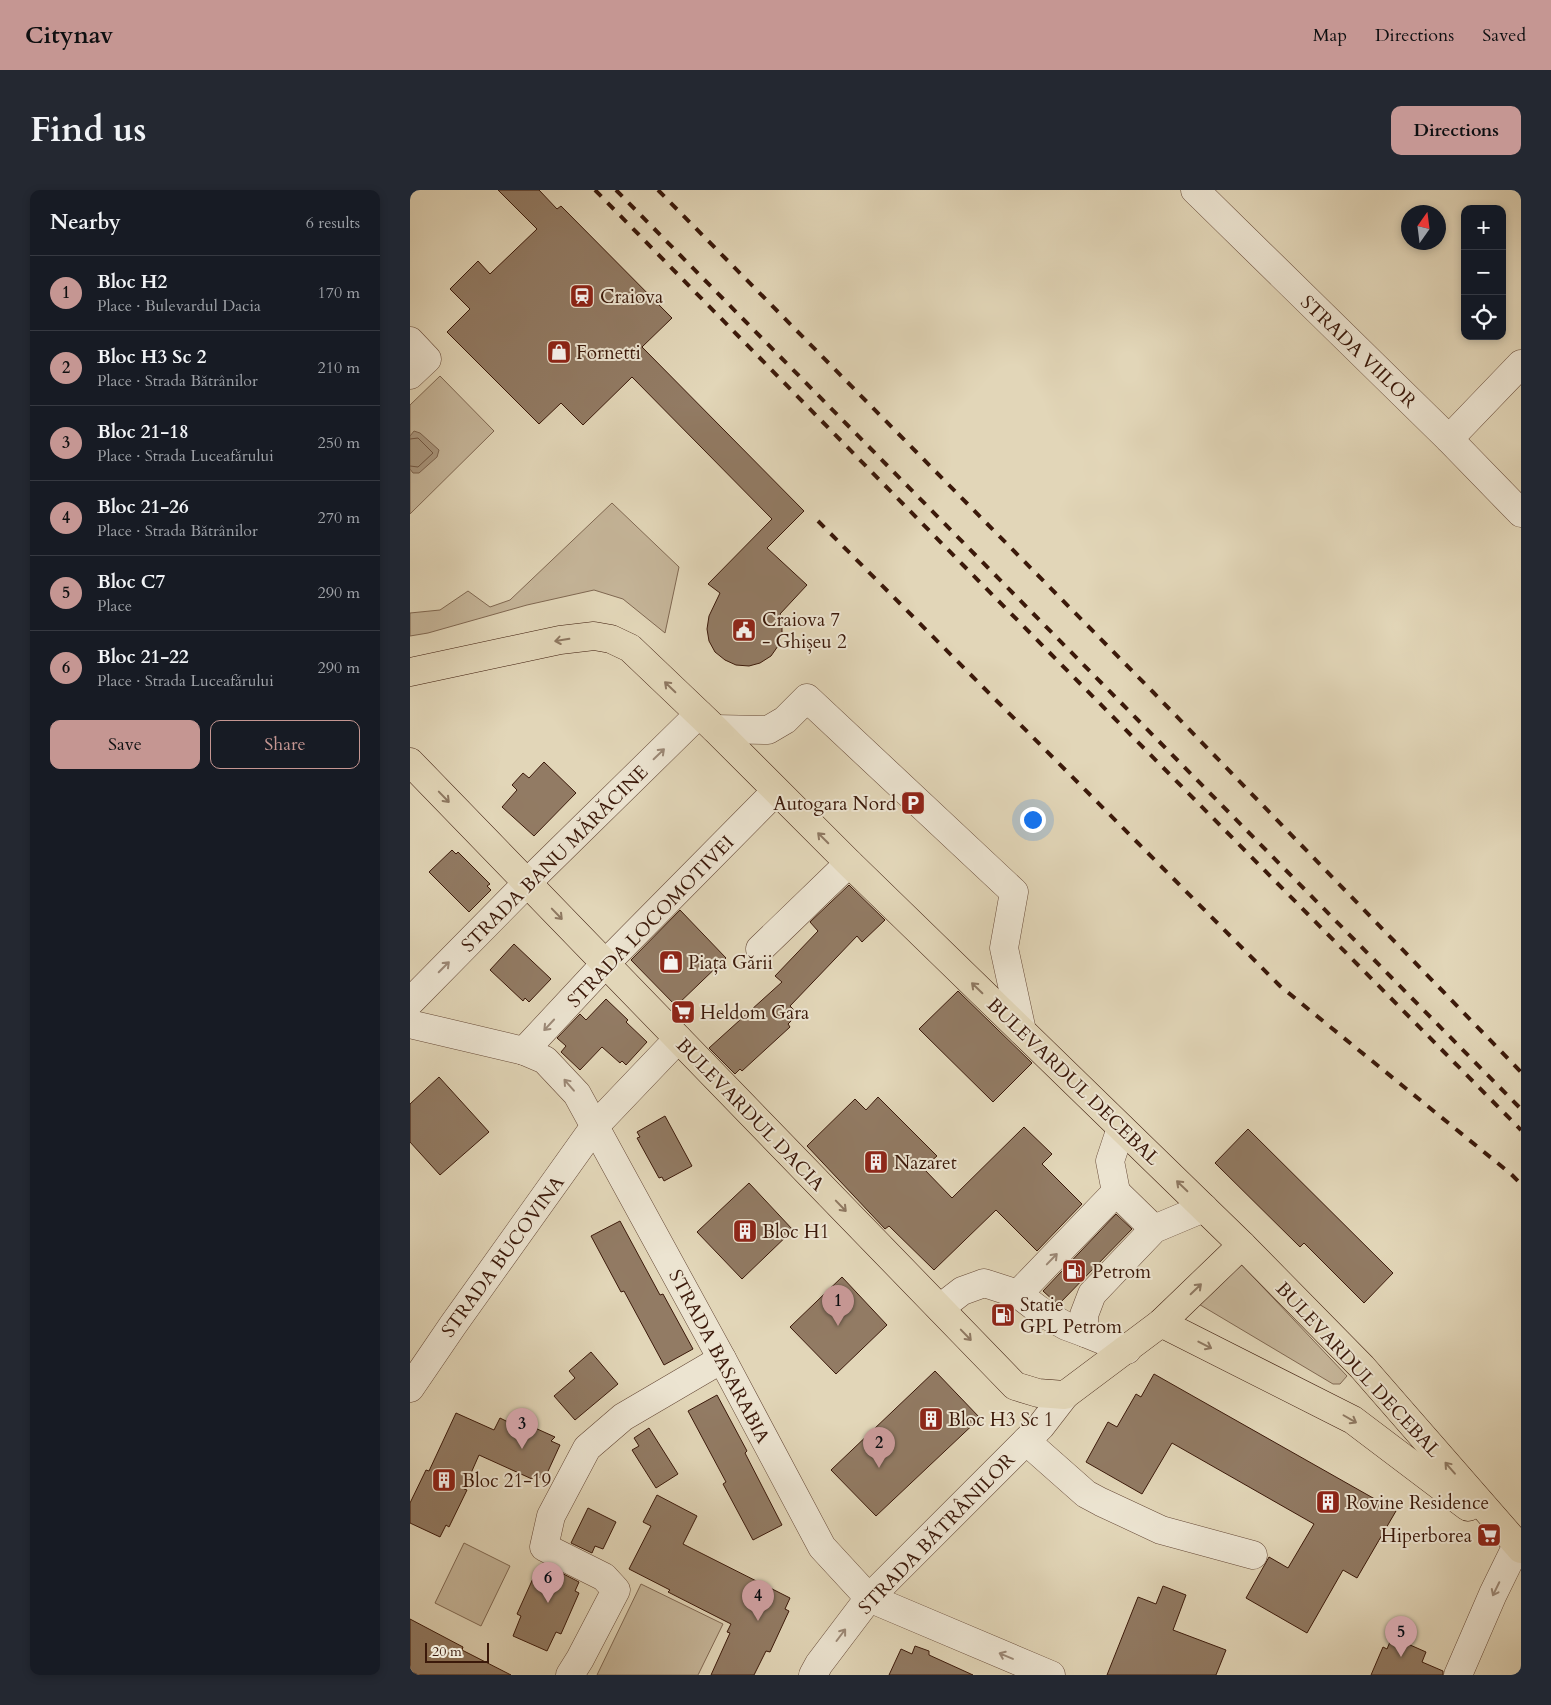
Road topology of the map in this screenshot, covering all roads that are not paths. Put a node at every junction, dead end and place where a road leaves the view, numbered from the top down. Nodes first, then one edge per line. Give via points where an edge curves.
1 (1195, 190) edge
2 (1521, 364) edge
3 (1449, 439) junction
4 (1521, 513) edge
5 (410, 672) edge
6 (707, 722) junction
7 (410, 762) edge
8 (776, 792) junction
9 (849, 863) junction
10 (528, 884) junction
11 (760, 949) dead end
12 (605, 964) junction
13 (410, 1002) edge
14 (410, 1024) edge
15 (1022, 1031) junction
16 (678, 1039) junction
17 (524, 1051) junction
18 (595, 1126) junction
19 (1122, 1128) junction
20 (1116, 1192) junction
21 (1204, 1208) junction
22 (1154, 1229) junction
23 (1242, 1245) junction
24 (1018, 1294) junction
25 (940, 1308) junction
26 (1161, 1323) junction
27 (1086, 1333) junction
28 (1127, 1350) junction
29 (722, 1359) junction
30 (410, 1388) edge
31 (1065, 1395) junction
32 (1026, 1441) junction
33 (1519, 1547) edge
34 (1253, 1555) dead end
35 (869, 1598) junction
36 (570, 1675) edge
37 (813, 1675) edge
38 (1051, 1675) edge
39 (1458, 1675) edge

1 - 3 street, STRADA VIILOR
2 - 3 street
3 - 4 street, STRADA VIILOR
6 -> 5 main road, BULEVARDUL DECEBAL via 630,648 611,639 594,636 560,640
6 - 8 main road, BULEVARDUL DECEBAL
10 -> 6 street, STRADA BANU MĂRĂCINE
6 - 15 street via 768,730 785,720 807,698 1014,892 1004,948
7 -> 10 main road, BULEVARDUL DACIA
9 -> 8 main road, BULEVARDUL DECEBAL
8 - 12 street, STRADA LOCOMOTIVEI
9 - 11 street
15 -> 9 main road, BULEVARDUL DECEBAL
10 -> 12 main road, BULEVARDUL DACIA
13 -> 10 street, STRADA BANU MĂRĂCINE
12 - 16 main road, BULEVARDUL DACIA
12 -> 17 street, STRADA LOCOMOTIVEI
14 - 17 street, STRADA BASARABIA
15 - 19 main road, BULEVARDUL DECEBAL
16 - 18 street, STRADA BUCOVINA
16 -> 25 main road, BULEVARDUL DACIA
18 -> 17 street, STRADA BASARABIA via 577,1094 560,1075 545,1060
18 - 29 street, STRADA BASARABIA
18 - 30 street, STRADA BUCOVINA
19 - 20 street via 1110,1161
21 -> 19 main road, BULEVARDUL DECEBAL
20 - 22 street
24 -> 20 street
21 - 22 street
21 - 23 main road, BULEVARDUL DECEBAL
22 - 27 street via 1092,1294 1084,1315
26 -> 23 main road, STRADA BĂTRÂNILOR
33 -> 23 main road, BULEVARDUL DECEBAL via 1362,1367
24 - 25 street via 984,1283 962,1291
24 - 27 street via 1042,1313
25 -> 31 main road, BULEVARDUL DACIA via 1015,1386 1038,1393
26 - 28 main road, STRADA BĂTRÂNILOR
26 -> 33 main road, BULEVARDUL DECEBAL via 1353,1420
27 - 28 street
28 - 31 main road, STRADA BĂTRÂNILOR
29 - 35 street, STRADA BASARABIA via 822,1547
29 - 36 street via 623,1417 586,1448 551,1516 544,1547 604,1577 616,1590
31 - 32 street, STRADA BĂTRÂNILOR
32 - 34 street via 1086,1494 1101,1502 1161,1530
32 - 35 street, STRADA BĂTRÂNILOR
33 -> 39 street via 1493,1594
37 -> 35 street, STRADA BĂTRÂNILOR
38 -> 35 street, STRADA BASARABIA

